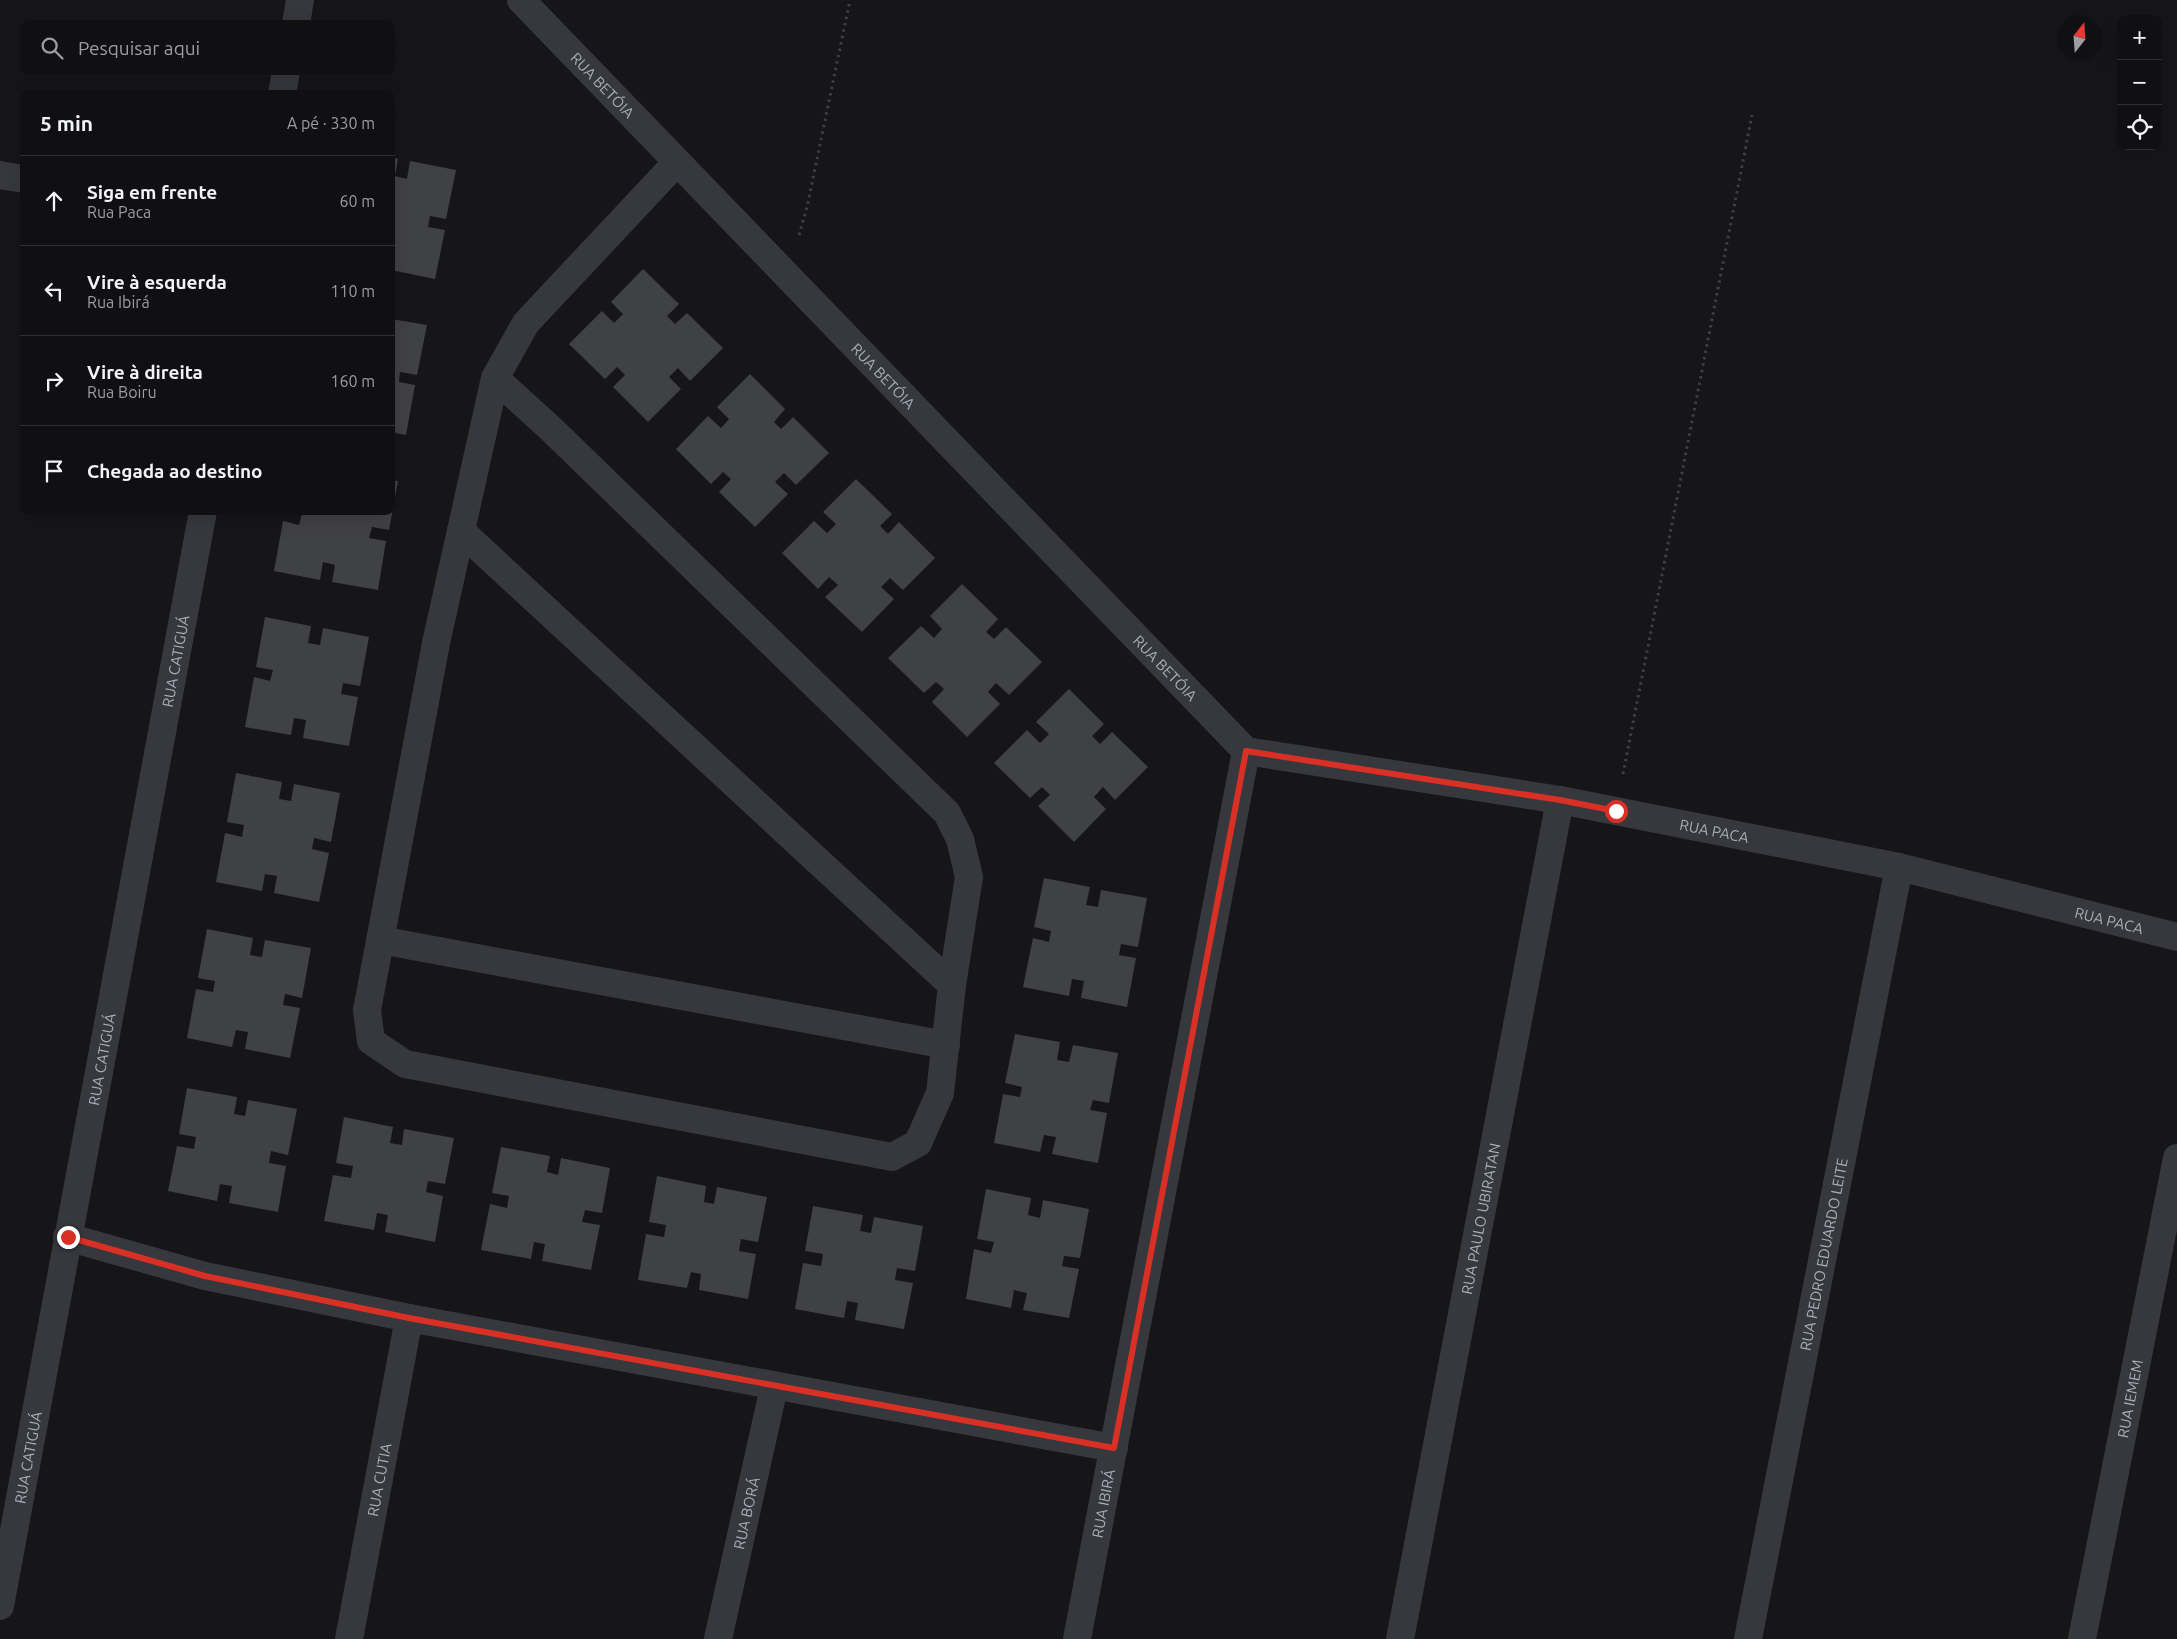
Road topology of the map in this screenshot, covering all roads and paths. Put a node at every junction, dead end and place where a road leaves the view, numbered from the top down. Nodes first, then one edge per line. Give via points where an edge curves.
1 (300, 0) edge
2 (521, 0) edge
3 (850, 0) edge
4 (297, 20) edge
5 (285, 75) edge
6 (283, 90) edge
7 (1752, 115) dead end
8 (677, 162) junction
9 (0, 175) edge
10 (20, 178) edge
11 (787, 276) junction
12 (495, 378) junction
13 (202, 515) edge
14 (461, 530) junction
15 (1246, 751) junction
16 (1560, 800) junction
17 (1616, 811) junction
18 (1899, 867) junction
19 (2177, 937) edge
20 (380, 940) junction
21 (952, 985) junction
22 (946, 1045) junction
23 (2177, 1158) edge
24 (68, 1237) junction
25 (409, 1318) junction
26 (774, 1387) junction
27 (1114, 1448) junction
28 (0, 1606) edge
29 (349, 1639) edge
30 (718, 1639) edge
31 (1077, 1639) edge
32 (1400, 1639) edge
33 (1748, 1639) edge
34 (2082, 1639) edge

1 - 4 street
2 - 8 street, RUA BETÓIA
3 - 11 path via 807,208
5 - 6 street
7 - 17 path
8 - 11 street, RUA BETÓIA
8 - 12 street via 526,323
9 - 10 street
11 - 15 street, RUA BETÓIA
12 - 14 street
12 - 21 street via 947,813 960,839 969,877
13 - 24 street, RUA CATIGUÁ
14 - 20 street via 436,643
14 - 21 street
15 - 16 street, RUA PACA
15 - 27 street, RUA IBIRÁ
16 - 17 street, RUA PACA
16 - 32 street, RUA PAULO UBIRATAN
17 - 18 street, RUA PACA
18 - 19 street, RUA PACA
18 - 33 street, RUA PEDRO EDUARDO LEITE
20 - 22 street
20 - 22 street via 367,1010 371,1042 405,1064 892,1157 918,1143 940,1093
21 - 22 street
23 - 34 street, RUA IEMEM
24 - 25 street via 205,1276
24 - 28 street, RUA CATIGUÁ
25 - 26 street
25 - 29 street, RUA CUTIA
26 - 27 street
26 - 30 street, RUA BORÁ
27 - 31 street, RUA IBIRÁ

